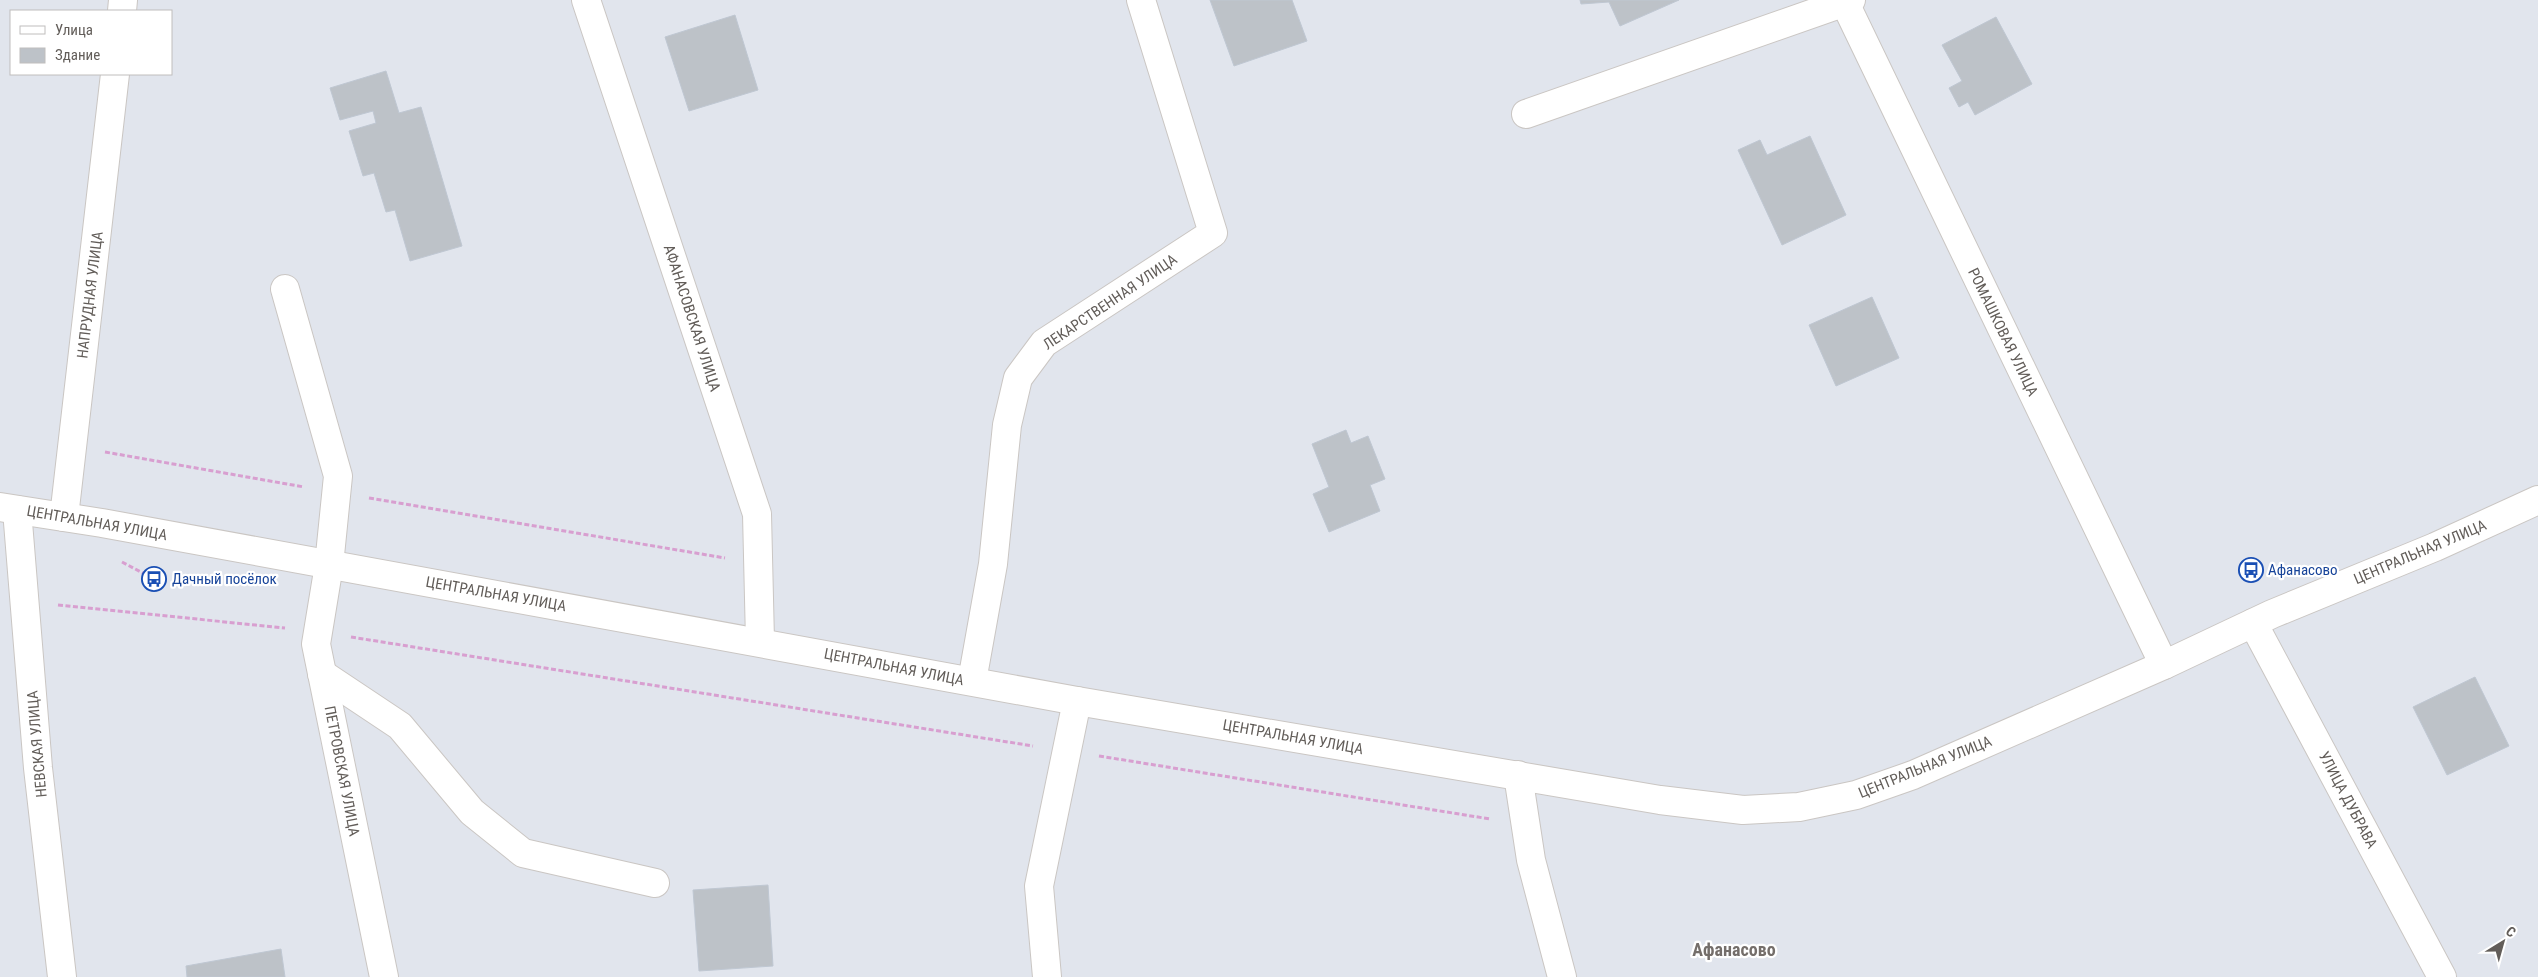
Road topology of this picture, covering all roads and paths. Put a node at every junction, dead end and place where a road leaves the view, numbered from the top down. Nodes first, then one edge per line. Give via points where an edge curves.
1 (586, 0) edge
2 (1141, 0) edge
3 (1845, 1) edge
4 (115, 75) edge
5 (1526, 114) dead end
6 (286, 289) dead end
7 (72, 447) junction
8 (336, 492) junction
9 (2538, 500) edge
10 (9, 508) edge
11 (64, 517) junction
12 (116, 559) dead end
13 (758, 563) junction
14 (329, 564) junction
15 (154, 579) dead end
16 (25, 602) junction
17 (2253, 623) junction
18 (318, 631) junction
19 (760, 642) junction
20 (2164, 664) junction
21 (322, 674) junction
22 (972, 681) junction
23 (1077, 700) junction
24 (1066, 751) junction
25 (1518, 776) junction
26 (1525, 824) junction
27 (655, 883) dead end
28 (62, 977) edge
29 (384, 977) edge
30 (1047, 977) edge
31 (1562, 977) edge
32 (2442, 977) edge

1 - 13 street, АФАНАСОВСКАЯ УЛИЦА via 757,514
2 - 22 street, ЛЕКАРСТВЕННАЯ УЛИЦА via 1213,233 1044,343 1018,378 1007,425 994,564
3 - 5 street
3 - 20 street, РОМАШКОВАЯ УЛИЦА
4 - 7 street, НАПРУДНАЯ УЛИЦА
6 - 8 street, ПЕТРОВСКАЯ УЛИЦА via 338,476
7 - 8 path
7 - 11 street, НАПРУДНАЯ УЛИЦА
8 - 13 path
8 - 14 street, ПЕТРОВСКАЯ УЛИЦА
9 - 17 street, ЦЕНТРАЛЬНАЯ УЛИЦА
10 - 11 street, ЦЕНТРАЛЬНАЯ УЛИЦА
10 - 16 street, НЕВСКАЯ УЛИЦА
11 - 14 street, ЦЕНТРАЛЬНАЯ УЛИЦА
12 - 15 path
13 - 19 street, АФАНАСОВСКАЯ УЛИЦА
14 - 18 street, ПЕТРОВСКАЯ УЛИЦА
14 - 19 street, ЦЕНТРАЛЬНАЯ УЛИЦА
16 - 18 path
16 - 28 street, НЕВСКАЯ УЛИЦА via 38,768
17 - 20 street, ЦЕНТРАЛЬНАЯ УЛИЦА
17 - 32 street, УЛИЦА ДУБРАВА
18 - 21 street, ПЕТРОВСКАЯ УЛИЦА via 316,644
18 - 24 path
19 - 22 street, ЦЕНТРАЛЬНАЯ УЛИЦА
20 - 25 street, ЦЕНТРАЛЬНАЯ УЛИЦА via 1913,775 1856,795 1798,807 1743,810 1660,800
21 - 27 street via 400,726 472,812 523,853
21 - 29 street, ПЕТРОВСКАЯ УЛИЦА
22 - 23 street, ЦЕНТРАЛЬНАЯ УЛИЦА
23 - 24 street
23 - 25 street, ЦЕНТРАЛЬНАЯ УЛИЦА
24 - 26 path
24 - 30 street via 1039,886
25 - 26 street
26 - 31 street via 1531,860

